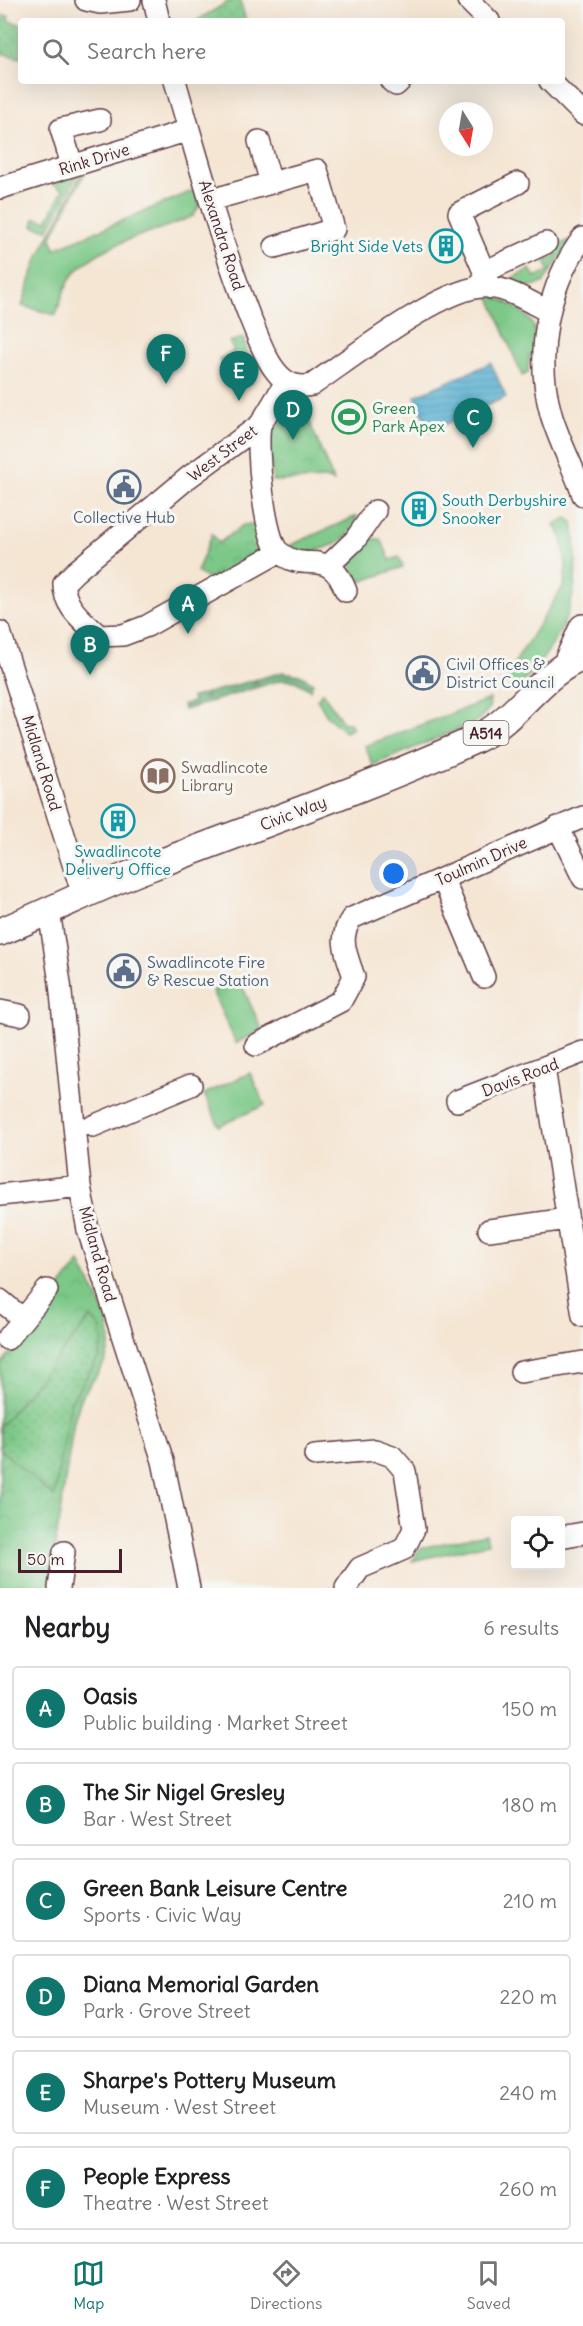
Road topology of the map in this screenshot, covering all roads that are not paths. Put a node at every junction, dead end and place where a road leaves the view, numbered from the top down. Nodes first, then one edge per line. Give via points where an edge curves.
1 (86, 0) edge
2 (130, 0) edge
3 (154, 0) edge
4 (158, 18) edge
5 (176, 84) edge
6 (553, 84) edge
7 (583, 114) edge
8 (100, 120) dead end
9 (189, 130) junction
10 (259, 141) dead end
11 (72, 165) junction
12 (271, 183) junction
13 (518, 183) dead end
14 (0, 188) edge
15 (211, 200) junction
16 (583, 238) edge
17 (546, 243) dead end
18 (275, 247) dead end
19 (486, 282) junction
20 (549, 312) junction
21 (286, 382) junction
22 (260, 425) junction
23 (583, 495) edge
24 (375, 511) dead end
25 (279, 552) junction
26 (329, 565) junction
27 (346, 591) dead end
28 (583, 628) edge
29 (0, 632) edge
30 (575, 660) edge
31 (583, 817) edge
32 (558, 827) junction
33 (583, 878) edge
34 (443, 879) junction
35 (83, 895) junction
36 (50, 911) junction
37 (0, 932) edge
38 (484, 977) dead end
39 (256, 1045) dead end
40 (583, 1052) edge
41 (544, 1068) junction
42 (191, 1085) dead end
43 (457, 1101) dead end
44 (93, 1126) dead end
45 (80, 1186) junction
46 (0, 1195) edge
47 (567, 1219) junction
48 (489, 1230) dead end
49 (47, 1290) dead end
50 (0, 1299) edge
51 (583, 1316) edge
52 (23, 1319) junction
53 (7, 1339) dead end
54 (583, 1362) edge
55 (521, 1372) dead end
56 (315, 1455) dead end
57 (583, 1533) edge
58 (565, 1537) edge
59 (64, 1552) dead end
60 (58, 1588) edge
61 (189, 1588) edge
62 (346, 1588) edge

1 - 2 street
3 - 4 street
5 - 9 street, Alexandra Road
6 - 7 street
8 - 11 street via 53,130
9 - 11 street, Rink Drive
9 - 15 street, Alexandra Road
10 - 12 street
11 - 14 street, Rink Drive
12 - 15 street
12 - 18 street via 317,170 334,230
13 - 19 street via 459,213
15 - 21 street, Alexandra Road via 236,283 272,366
16 - 20 street via 566,267
17 - 19 street
19 - 20 street
19 - 21 street via 395,327 312,385
20 - 23 street via 544,359 548,399 557,433
21 - 22 street, West Street
22 - 25 street via 259,456 268,525
22 - 25 street, West Street via 152,507 64,583 66,600 99,636 113,636 147,626
24 - 26 street via 355,540
25 - 26 street via 295,561
26 - 27 street via 338,572
28 - 30 main road, Civic Way / A514
29 - 35 street, Midland Road
30 - 35 main road, Civic Way / A514 via 512,714 474,740
31 - 32 street, Toulmin Drive
32 - 33 street
32 - 34 street, Toulmin Drive
34 - 38 street
34 - 39 street, Toulmin Drive via 352,918 342,938 354,977 341,1001
35 - 36 main road, Civic Way / A514
36 - 37 main road, Civic Way / A514
36 - 45 street, Midland Road
40 - 41 street, Davis Road
41 - 43 street, Davis Road
41 - 47 street
42 - 44 street
45 - 46 street
45 - 61 street, Midland Road via 88,1230 163,1461
47 - 48 street
47 - 51 street
49 - 52 street
50 - 52 street
52 - 53 street
54 - 55 street
56 - 62 street via 375,1450 392,1456 405,1471 414,1529 404,1550 360,1568
57 - 58 street
59 - 60 street

